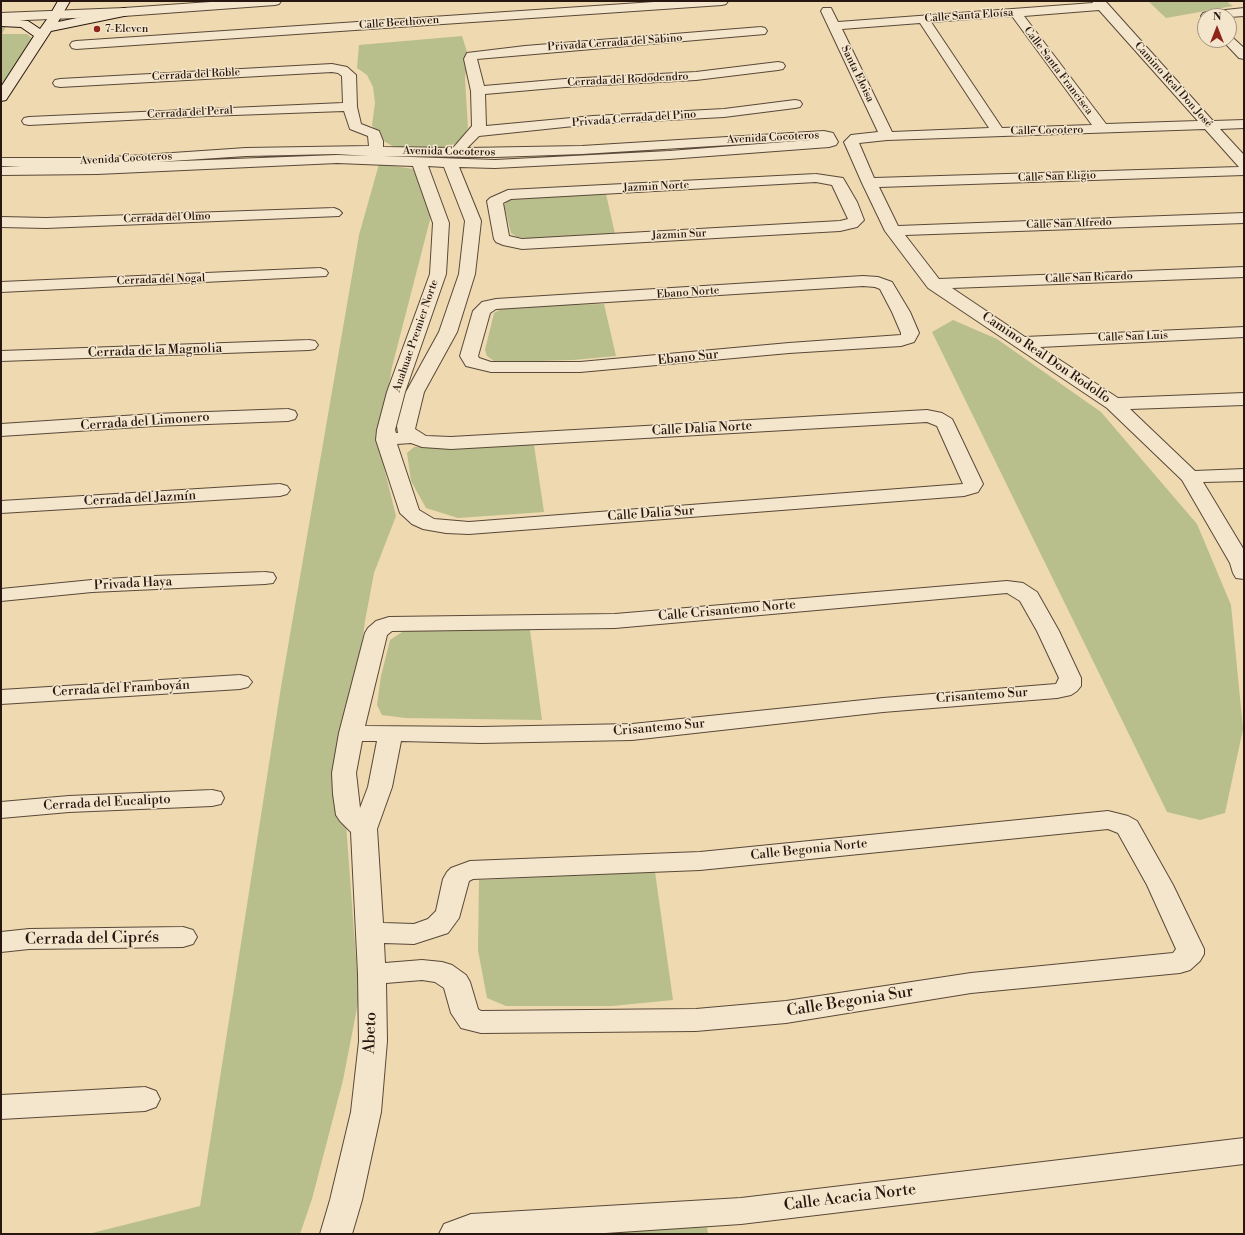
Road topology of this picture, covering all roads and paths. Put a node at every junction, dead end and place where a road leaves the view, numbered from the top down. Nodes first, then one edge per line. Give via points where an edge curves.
1 (110, 1) edge
2 (114, 1) edge
3 (275, 1) edge
4 (722, 1) edge
5 (1236, 1) edge
6 (1101, 3) edge
7 (23, 4) dead end
8 (60, 7) edge
9 (1244, 8) edge
10 (827, 11) dead end
11 (124, 12) junction
12 (1015, 12) junction
13 (1, 17) edge
14 (923, 19) junction
15 (1, 22) edge
16 (403, 23) junction
17 (834, 26) junction
18 (761, 31) dead end
19 (44, 32) junction
20 (407, 36) dead end
21 (76, 45) dead end
22 (778, 66) dead end
23 (7, 78) edge
24 (60, 83) dead end
25 (478, 91) junction
26 (1, 97) edge
27 (795, 104) dead end
28 (350, 107) junction
29 (29, 121) dead end
30 (1244, 124) edge
31 (1209, 125) junction
32 (1102, 129) junction
33 (480, 130) junction
34 (998, 132) junction
35 (887, 136) junction
36 (344, 137) junction
37 (851, 142) joint
38 (376, 155) junction
39 (454, 157) junction
40 (495, 158) junction
41 (1, 162) edge
42 (419, 162) junction
43 (1244, 164) edge
44 (1, 171) edge
45 (1244, 171) edge
46 (869, 183) junction
47 (850, 202) joint
48 (334, 213) dead end
49 (1244, 218) edge
50 (497, 221) junction
51 (1, 222) edge
52 (457, 222) junction
53 (893, 231) junction
54 (1244, 272) edge
55 (320, 273) dead end
56 (934, 284) junction
57 (1, 286) edge
58 (901, 312) joint
59 (448, 332) junction
60 (475, 332) junction
61 (1244, 332) edge
62 (417, 333) junction
63 (1022, 342) junction
64 (309, 345) dead end
65 (1, 356) edge
66 (396, 392) junction
67 (415, 392) junction
68 (1244, 400) edge
69 (1114, 404) junction
70 (288, 415) dead end
71 (1, 430) edge
72 (413, 437) junction
73 (386, 440) junction
74 (1244, 475) edge
75 (1190, 477) junction
76 (971, 488) joint
77 (280, 490) dead end
78 (1, 507) edge
79 (1243, 566) edge
80 (265, 578) dead end
81 (1, 594) edge
82 (1048, 632) joint
83 (240, 682) dead end
84 (1, 697) edge
85 (351, 733) junction
86 (391, 733) junction
87 (212, 798) dead end
88 (1, 810) edge
89 (364, 829) junction
90 (1160, 885) joint
91 (370, 933) junction
92 (182, 937) dead end
93 (1, 942) edge
94 (372, 974) junction
95 (144, 1099) dead end
96 (1, 1107) edge
97 (1244, 1151) edge
98 (336, 1234) edge
99 (455, 1234) edge

1 - 8 street
2 - 11 street via 98,4 93,9 102,12
3 - 11 street
4 - 16 street, Calle Beethoven via 492,11
5 - 9 street
6 - 12 street, Calle Santa Eloísa
6 - 31 street, Camino Real Don José
7 - 8 street
8 - 11 street
8 - 13 street
8 - 19 street
10 - 17 street, Santa Eloisa
11 - 19 street
12 - 14 street, Calle Santa Eloísa
12 - 32 street, Calle Santa Francisca
14 - 17 street, Calle Santa Eloísa
14 - 34 street
15 - 19 street via 24,24
16 - 20 street
16 - 21 street, Calle Beethoven
17 - 35 street, Santa Eloisa
18 - 25 street, Privada Cerrada del Sabino via 478,55 470,59
19 - 23 street via 14,65
22 - 25 street, Cerrada del Rododendro via 696,76 565,83
23 - 26 street
24 - 28 street, Cerrada del Roble via 332,68 349,74
25 - 33 street
27 - 33 street, Privada Cerrada del Pino via 724,113 593,120
28 - 29 street, Cerrada del Peral
28 - 36 street
30 - 31 street, Calle Cocotero
31 - 32 street, Calle Cocotero
31 - 43 street, Camino Real Don José
32 - 34 street, Calle Cocotero
33 - 39 street
33 - 40 street via 492,136
34 - 35 street, Calle Cocotero
35 - 37 street, Calle Cocotero via 856,138
36 - 38 street, Avenida Cocoteros
36 - 38 street via 369,131 374,134
36 - 41 street, Avenida Cocoteros via 246,152 99,162
37 - 46 street, Camino Real Don Rodolfo
38 - 39 street, Avenida Cocoteros
38 - 42 street, Avenida Cocoteros
38 - 44 street, Avenida Cocoteros via 97,170
39 - 40 street, Avenida Cocoteros
39 - 42 street, Avenida Cocoteros
39 - 52 street, Anahuac Premier Norte
40 - 40 street, Avenida Cocoteros via 676,154 831,142 828,136 824,135
42 - 52 street, Anahuac Premier Norte
45 - 46 street, Calle San Eligio
46 - 53 street, Camino Real Don Rodolfo
47 - 50 street, Jazmin Norte via 838,181 816,178 508,195 495,201
47 - 50 street, Jazmin Sur via 856,220 840,226 530,243 502,239
48 - 51 street, Cerrada del Olmo via 46,223
49 - 53 street, Calle San Alfredo
50 - 52 street
52 - 59 street, Anahuac Premier Norte via 467,274
52 - 62 street, Anahuac Premier Norte
53 - 56 street, Camino Real Don Rodolfo
54 - 56 street, Calle San Ricardo
55 - 57 street, Cerrada del Nogal
56 - 63 street, Camino Real Don Rodolfo
58 - 60 street, Ebano Norte via 886,286 878,282 863,281 496,304 482,311
58 - 60 street, Ebano Sur via 910,334 901,341 789,348 580,368 491,367 472,362 469,356
59 - 60 street
59 - 62 street
59 - 67 street, Anahuac Premier Norte
61 - 63 street, Calle San Luis
62 - 66 street, Anahuac Premier Norte
63 - 69 street, Camino Real Don Rodolfo
64 - 65 street, Cerrada de la Magnolia
66 - 67 street
66 - 73 street, Anahuac Premier Norte via 386,422
67 - 72 street, Anahuac Premier Norte via 406,426 406,431
68 - 69 street
69 - 75 street, Camino Real Don Rodolfo
70 - 71 street, Cerrada del Limonero
72 - 73 street, Calle Dalia Norte
72 - 76 street, Calle Dalia Norte via 427,442 451,443 927,416 945,423 973,484
73 - 76 street, Calle Dalia Sur via 410,513 430,525 446,527 469,528
74 - 75 street
75 - 79 street, Camino Real Don Rodolfo
77 - 78 street, Cerrada del Jazmín
80 - 81 street, Privada Haya via 154,582
82 - 85 street, Calle Crisantemo Norte via 1029,597 1015,588 1007,587 615,621 398,622 384,626 376,633
82 - 86 street, Crisantemo Sur via 1070,678 1069,686 1063,690 883,704 632,732 481,735
83 - 84 street, Cerrada del Framboyán
85 - 86 street, Crisantemo Sur
85 - 89 street via 344,773 345,794 349,815
86 - 89 street via 380,787
87 - 88 street, Cerrada del Eucalipto via 69,804
89 - 91 street, Abeto
90 - 91 street, Calle Begonia Norte via 1128,827 1108,820 700,861 470,870 460,874 456,879 449,911 438,926 414,934
90 - 94 street, Calle Begonia Sur via 1190,949 1190,954 1180,964 971,983 786,1012 696,1020 481,1022 471,1020 464,1013 456,982 442,972 430,970
91 - 94 street, Abeto
92 - 93 street, Cerrada del Ciprés via 29,939
94 - 98 street, Abeto via 372,1041 366,1112
95 - 96 street
97 - 99 street, Calle Acacia Norte via 741,1211 471,1228

